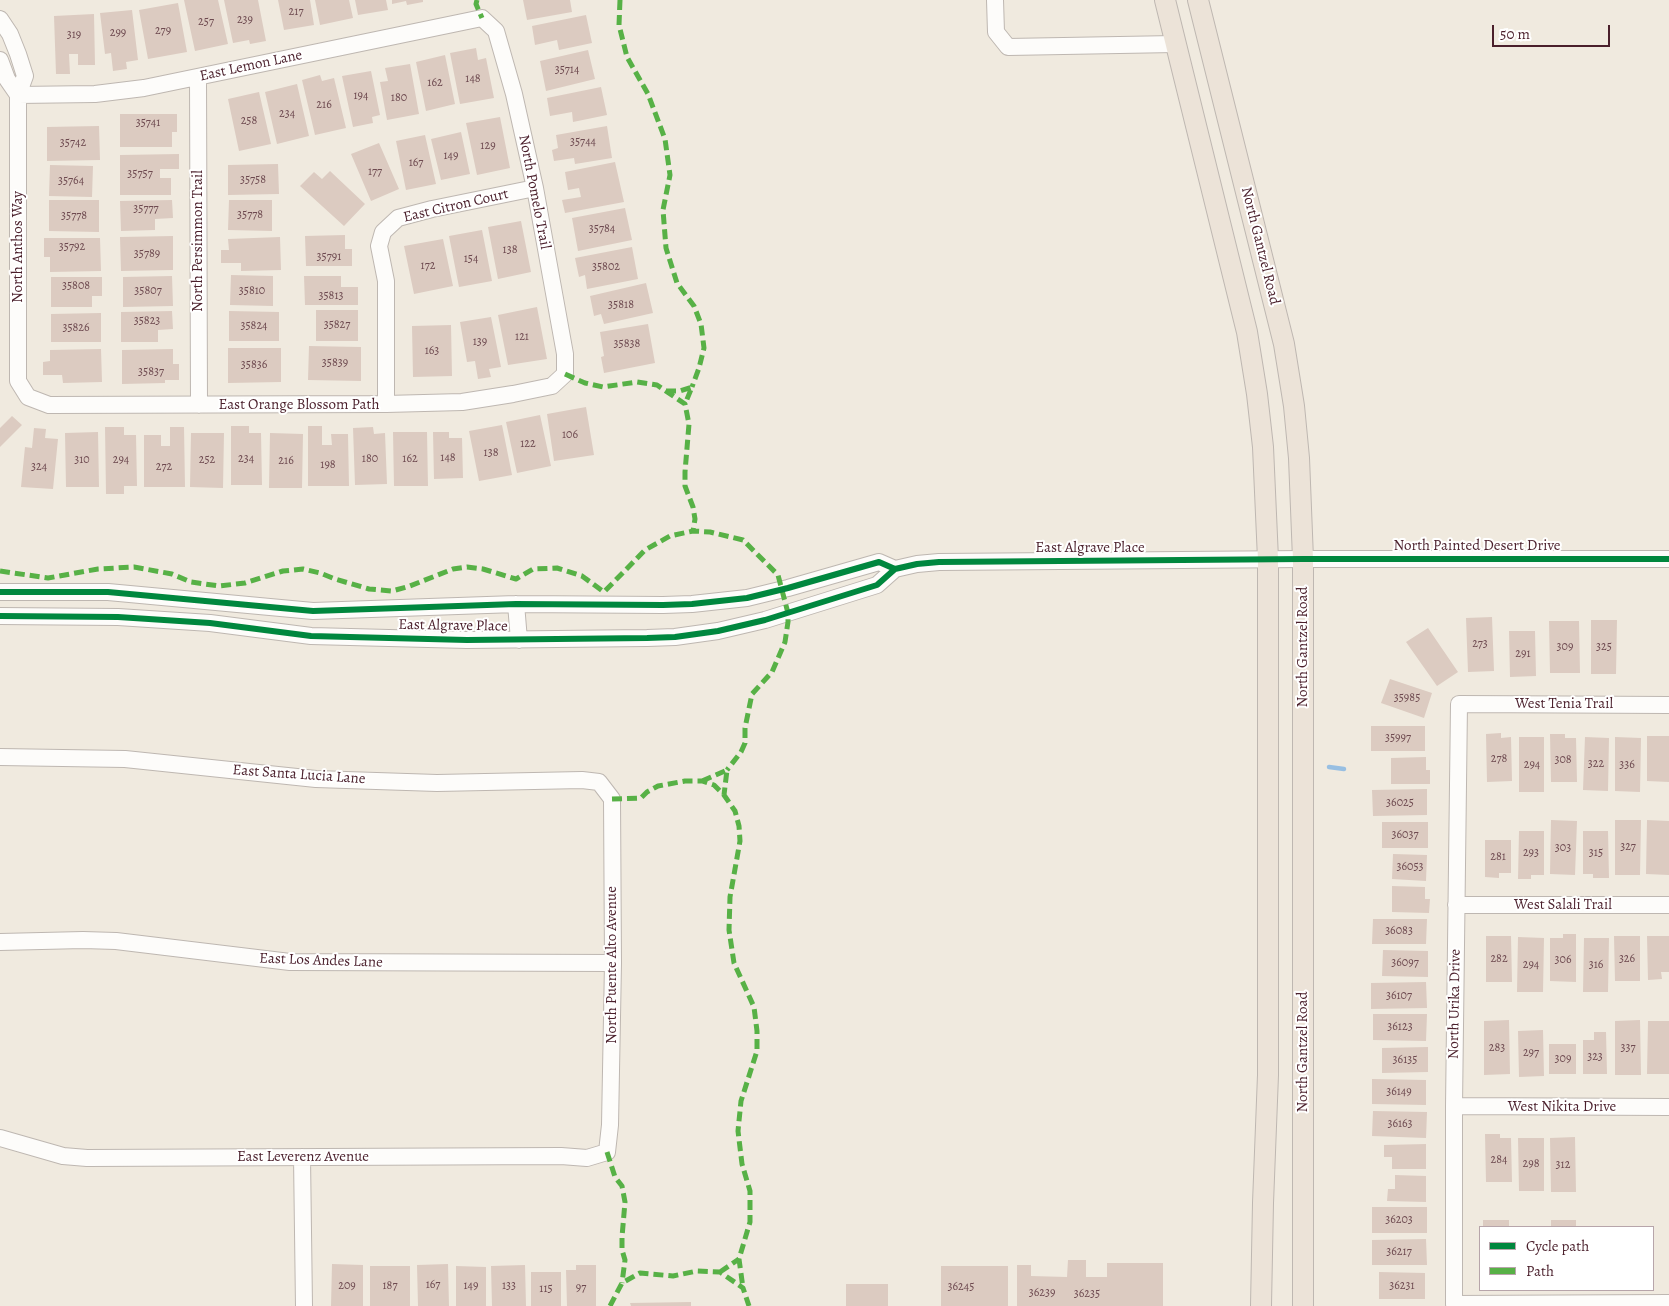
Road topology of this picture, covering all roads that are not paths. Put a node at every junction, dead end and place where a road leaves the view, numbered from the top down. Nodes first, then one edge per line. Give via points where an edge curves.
1 (995, 0) edge
2 (1165, 0) edge
3 (1198, 0) edge
4 (482, 18) joint
5 (0, 19) edge
6 (1175, 44) junction
7 (0, 60) edge
8 (198, 77) junction
9 (18, 96) junction
10 (535, 188) junction
11 (564, 374) joint
12 (28, 397) joint
13 (386, 404) junction
14 (199, 405) junction
15 (1286, 559) junction
16 (1669, 559) edge
17 (895, 570) junction
18 (0, 592) edge
19 (516, 604) junction
20 (0, 616) edge
21 (519, 640) junction
22 (1459, 704) joint
23 (1669, 705) edge
24 (0, 756) edge
25 (599, 782) joint
26 (1456, 905) junction
27 (1669, 905) edge
28 (0, 942) edge
29 (613, 964) junction
30 (1454, 1106) junction
31 (1669, 1107) edge
32 (0, 1138) edge
33 (607, 1152) joint
34 (302, 1157) junction
35 (1669, 1303) edge
36 (1613, 1304) edge
37 (304, 1306) edge
38 (1262, 1306) edge
39 (1303, 1306) edge

1 - 6 street via 996,32 1008,47
2 - 6 main road, North Gantzel Road
3 - 15 main road, North Gantzel Road via 1284,344 1294,406 1302,503
4 - 8 street, East Lemon Lane
4 - 10 street, North Pomelo Trail via 496,30
5 - 9 street, North Anthos Way via 10,34 25,76
6 - 15 main road, North Gantzel Road via 1247,332 1263,447
7 - 9 street
8 - 9 street, East Lemon Lane via 95,94
8 - 14 street, North Persimmon Trail
9 - 12 street, North Anthos Way via 18,381
10 - 11 street, North Pomelo Trail via 565,354
10 - 13 street, East Citron Court via 398,218 383,232 378,246 386,281
11 - 13 street, East Orange Blossom Path via 552,386 513,394 462,402
12 - 14 street, East Orange Blossom Path via 49,405
13 - 14 street, East Orange Blossom Path
15 - 16 street, North Painted Desert Drive
15 - 17 street, East Algrave Place via 963,562 917,564
15 - 38 main road, North Gantzel Road
15 - 39 main road, North Gantzel Road
17 - 19 street, East Algrave Place via 879,562 770,593 699,603
17 - 21 street, East Algrave Place via 877,585 726,629 666,637
18 - 19 street, East Algrave Place via 108,592 313,610
19 - 21 street
20 - 21 street, East Algrave Place via 118,616 312,636
22 - 23 street, West Tenia Trail
22 - 26 street, North Urika Drive
24 - 25 street, East Santa Lucia Lane via 126,759 316,779 437,783
25 - 29 street, North Puente Alto Avenue via 612,799
26 - 27 street, West Salali Trail
26 - 30 street, North Urika Drive
28 - 29 street, East Los Andes Lane via 116,941 290,962
29 - 33 street, North Puente Alto Avenue
30 - 31 street, West Nikita Drive
30 - 36 street, North Urika Drive via 1454,1304
32 - 34 street, East Leverenz Avenue via 63,1156 87,1158
33 - 34 street, East Leverenz Avenue via 587,1158
34 - 37 street
35 - 36 street

